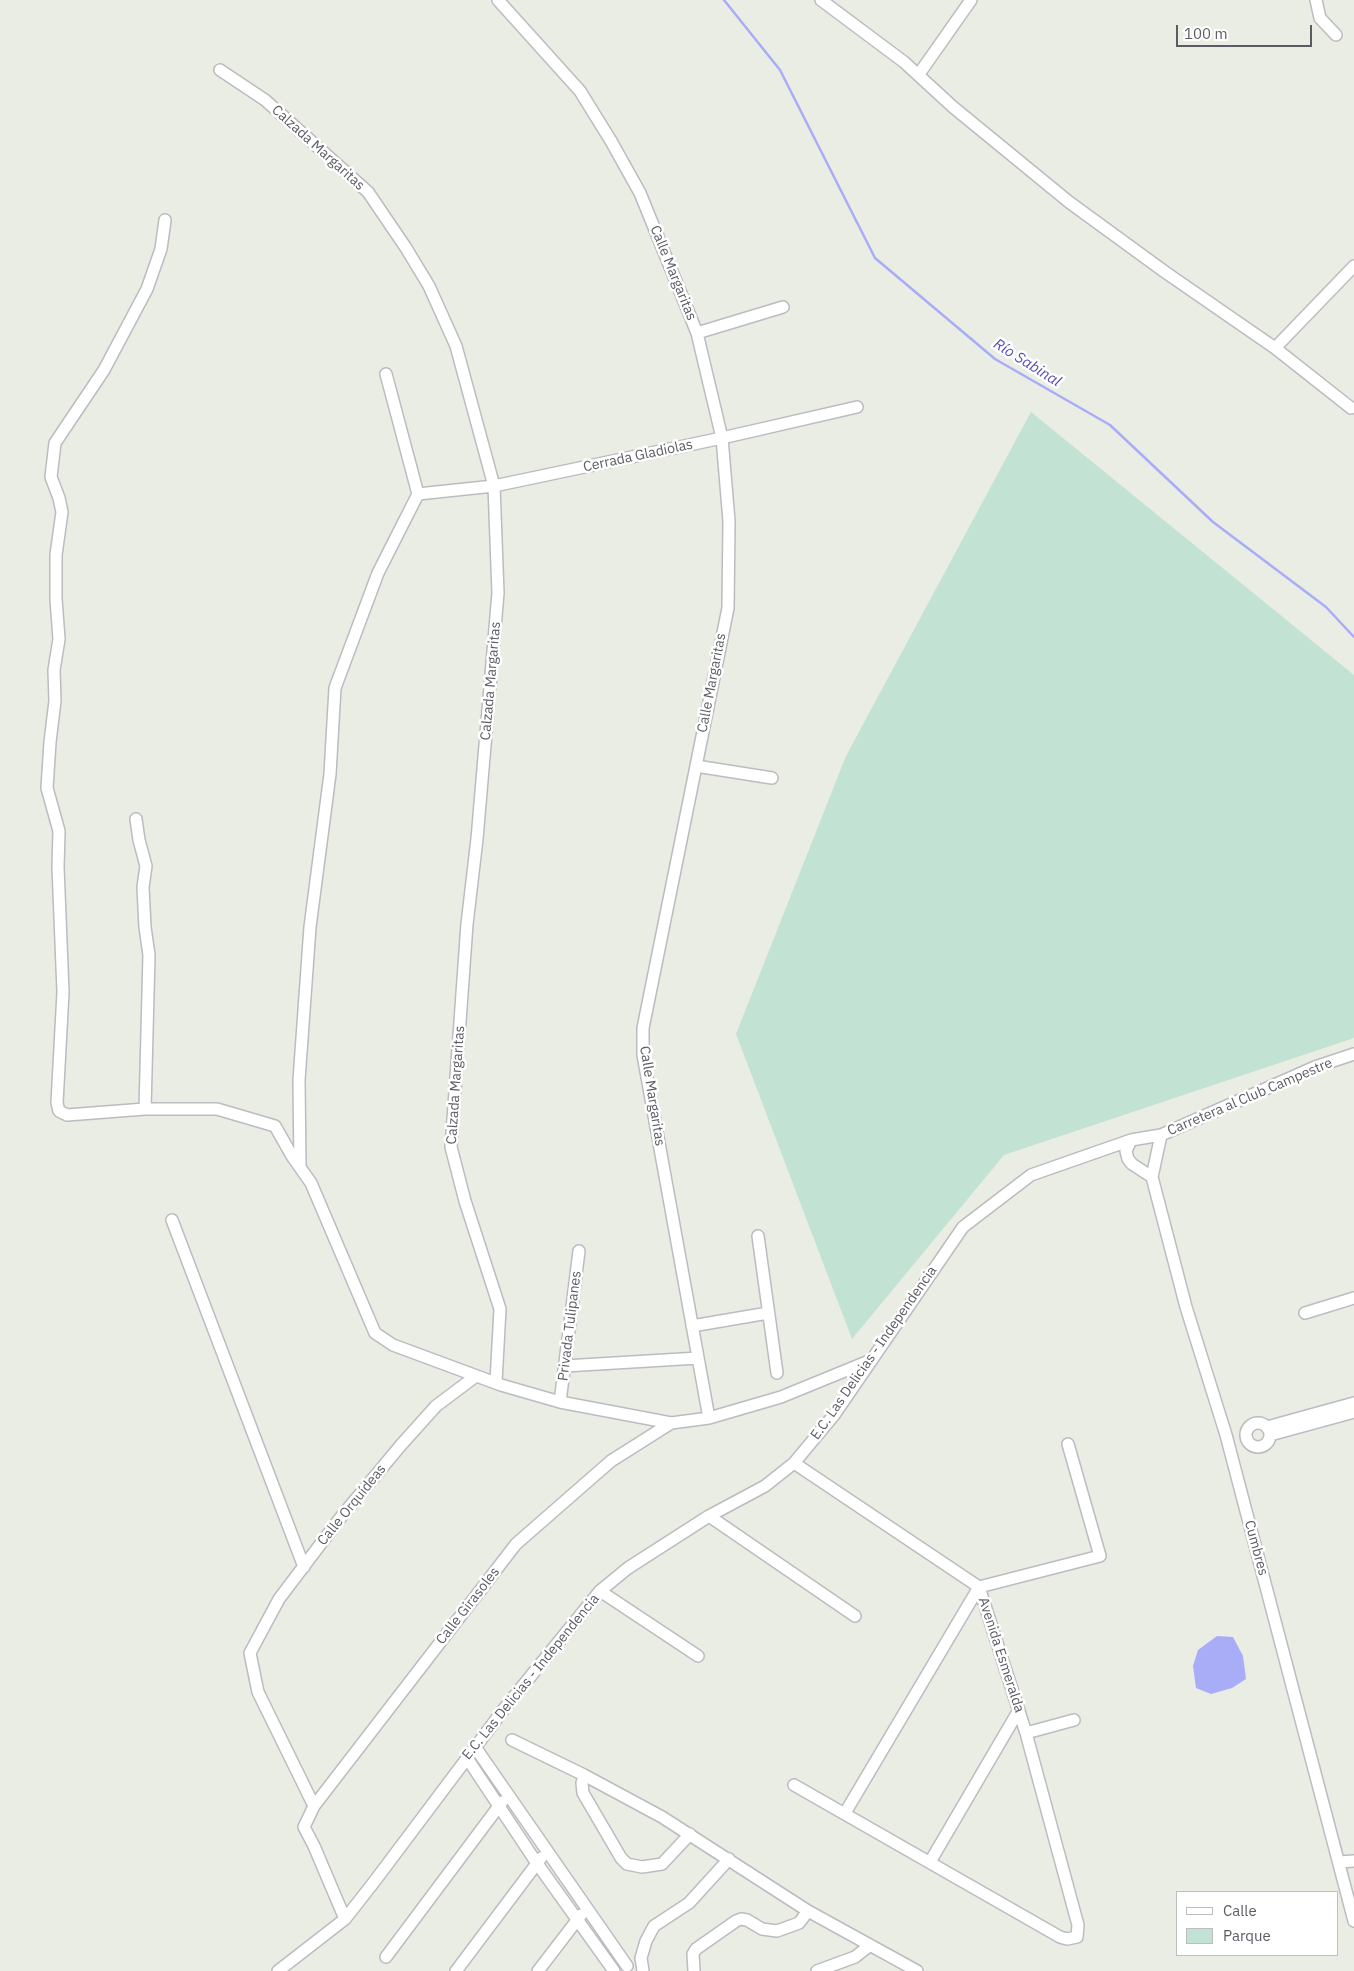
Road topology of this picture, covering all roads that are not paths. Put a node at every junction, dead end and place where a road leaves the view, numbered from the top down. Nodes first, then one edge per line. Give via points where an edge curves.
1 (498, 0) edge
2 (821, 0) edge
3 (971, 0) edge
4 (1316, 0) edge
5 (1336, 35) dead end
6 (220, 70) dead end
7 (919, 74) junction
8 (165, 220) dead end
9 (1354, 266) edge
10 (783, 307) dead end
11 (697, 333) junction
12 (1275, 348) junction
13 (386, 374) dead end
14 (856, 407) dead end
15 (1351, 408) dead end
16 (722, 438) junction
17 (494, 486) junction
18 (418, 494) junction
19 (696, 766) junction
20 (772, 778) dead end
21 (136, 819) dead end
22 (1354, 1054) edge
23 (145, 1109) junction
24 (1161, 1135) junction
25 (1131, 1140) junction
26 (300, 1167) junction
27 (1031, 1175) joint
28 (1152, 1177) junction
29 (172, 1220) dead end
30 (758, 1236) dead end
31 (579, 1250) dead end
32 (1354, 1298) edge
33 (768, 1313) junction
34 (1305, 1313) dead end
35 (692, 1326) junction
36 (698, 1358) junction
37 (869, 1361) junction
38 (565, 1366) junction
39 (777, 1373) dead end
40 (476, 1376) junction
41 (496, 1382) junction
42 (560, 1402) junction
43 (1354, 1403) edge
44 (1354, 1412) edge
45 (1335, 1413) junction
46 (709, 1418) junction
47 (671, 1423) junction
48 (1269, 1431) junction
49 (1247, 1435) junction
50 (1227, 1439) junction
51 (1068, 1444) dead end
52 (794, 1463) junction
53 (709, 1516) junction
54 (304, 1566) junction
55 (979, 1587) junction
56 (600, 1591) junction
57 (855, 1616) dead end
58 (698, 1656) dead end
59 (1019, 1710) junction
60 (1074, 1720) dead end
61 (1026, 1733) junction
62 (512, 1740) dead end
63 (475, 1747) junction
64 (467, 1758) junction
65 (584, 1775) junction
66 (794, 1785) dead end
67 (509, 1796) junction
68 (314, 1806) junction
69 (499, 1806) junction
70 (845, 1813) junction
71 (690, 1834) junction
72 (548, 1852) junction
73 (729, 1859) junction
74 (1354, 1861) edge
75 (536, 1862) junction
76 (930, 1862) junction
77 (1339, 1862) junction
78 (588, 1908) junction
79 (808, 1912) junction
80 (345, 1919) junction
81 (577, 1919) junction
82 (1354, 1921) edge
83 (869, 1946) junction
84 (386, 1957) dead end
85 (641, 1958) junction
86 (623, 1968) edge
87 (278, 1971) edge
88 (456, 1971) edge
89 (538, 1971) edge
90 (614, 1971) edge
91 (643, 1971) edge
92 (694, 1971) edge
93 (817, 1971) edge
94 (917, 1971) edge

1 - 11 street, Calle Margaritas via 580,91 611,141 640,193
2 - 7 street
3 - 7 street
4 - 5 street via 1320,18
6 - 17 street, Calzada Margaritas via 264,100 368,192 406,248 429,286 456,346
7 - 12 street via 953,107 1069,202
8 - 23 street via 161,249 147,289 104,370 55,443 51,477 62,512 56,556 59,639 47,788 59,831 63,992 57,1103 59,1111 67,1115
9 - 12 street
10 - 11 street
11 - 16 street, Calle Margaritas
12 - 15 street
13 - 18 street
14 - 16 street, Cerrada Gladiolas
16 - 17 street, Cerrada Gladiolas
16 - 19 street, Calle Margaritas via 729,521 728,608
17 - 18 street, Cerrada Gladiolas
17 - 41 street, Calzada Margaritas via 498,593 467,924 451,1147 500,1309
18 - 26 street via 378,572 334,688 330,774 309,946 299,1080
19 - 20 street
19 - 35 street, Calle Margaritas via 643,1028 643,1055
21 - 23 street via 146,866 145,928 149,955
22 - 24 street, Carretera al Club Campestre via 1315,1067
23 - 26 street via 217,1109 276,1126
24 - 25 street, Carretera al Club Campestre
24 - 28 street, Cumbres
25 - 27 street, Carretera al Club Campestre
25 - 28 street via 1126,1151 1128,1159
26 - 40 street via 311,1183 375,1332 392,1345
27 - 37 street, E.C. Las Delicias - Independencia via 964,1226
28 - 50 street, Cumbres via 1186,1308
29 - 54 street
30 - 33 street
31 - 38 street, Privada Tulipanes
32 - 34 street
33 - 35 street
33 - 39 street
35 - 36 street, Calle Margaritas
36 - 38 street
36 - 46 street, Calle Margaritas
37 - 46 street via 781,1397
37 - 52 street, E.C. Las Delicias - Independencia via 834,1415
38 - 42 street, Privada Tulipanes
40 - 41 street
40 - 54 street, Calle Orquídeas via 436,1406
41 - 42 street
42 - 47 street
43 - 45 street
44 - 45 street
45 - 48 street
46 - 47 street
47 - 68 street, Calle Girasoles via 611,1461 516,1544
48 - 49 street via 1264,1424 1256,1423 1249,1427
48 - 49 street via 1268,1442 1260,1447 1252,1445
49 - 50 street
50 - 77 street, Cumbres
51 - 55 street via 1100,1556
52 - 53 street, E.C. Las Delicias - Independencia via 765,1486
52 - 55 street, Avenida Esmeralda
53 - 56 street, E.C. Las Delicias - Independencia via 628,1568
53 - 57 street
54 - 68 street, Calle Orquídeas via 279,1599 250,1653 258,1692
55 - 59 street, Avenida Esmeralda
55 - 70 street
56 - 58 street
56 - 63 street, E.C. Las Delicias - Independencia
59 - 61 street, Avenida Esmeralda
59 - 76 street
60 - 61 street
61 - 76 street, Avenida Esmeralda via 1078,1925 1077,1938 1060,1936
62 - 65 street
63 - 64 street, E.C. Las Delicias - Independencia
63 - 67 street
64 - 69 street
64 - 80 street, E.C. Las Delicias - Independencia
65 - 71 street
65 - 71 street via 583,1793 627,1864 642,1867 662,1864
66 - 70 street
67 - 69 street
67 - 72 street
68 - 80 street, Calle Girasoles via 304,1827
69 - 75 street
69 - 84 street
70 - 76 street
71 - 73 street
72 - 75 street
72 - 78 street
73 - 79 street
73 - 85 street via 689,1904 654,1926
74 - 77 street
75 - 81 street
75 - 88 street
77 - 82 street, Cumbres
78 - 81 street
78 - 86 street
79 - 83 street
79 - 92 street via 799,1923 777,1930 741,1919 696,1949 693,1954
80 - 87 street, E.C. Las Delicias - Independencia
81 - 89 street
81 - 90 street
83 - 93 street via 855,1957
83 - 94 street
85 - 86 street
85 - 91 street

